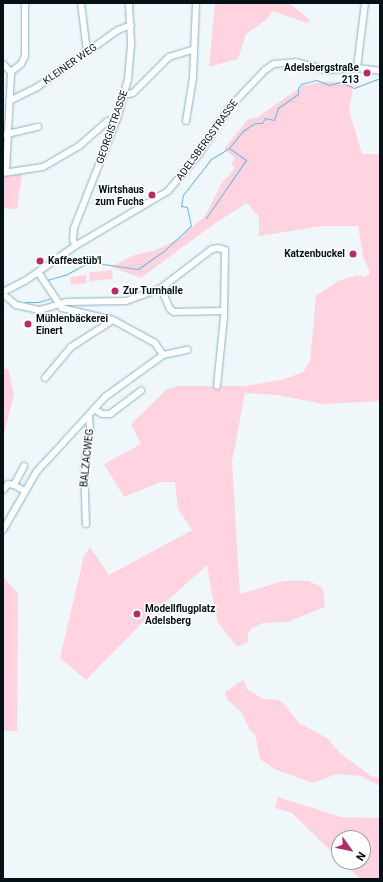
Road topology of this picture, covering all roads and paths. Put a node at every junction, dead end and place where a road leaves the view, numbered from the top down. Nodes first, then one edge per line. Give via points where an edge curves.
1 (25, 3) edge
2 (82, 3) edge
3 (129, 3) edge
4 (196, 3) edge
5 (365, 3) edge
6 (131, 25) junction
7 (192, 50) junction
8 (87, 52) junction
9 (3, 64) edge
10 (357, 68) junction
11 (380, 71) edge
12 (11, 72) junction
13 (124, 95) junction
14 (9, 101) junction
15 (117, 119) junction
16 (186, 121) dead end
17 (38, 127) dead end
18 (5, 135) edge
19 (5, 172) edge
20 (75, 246) junction
21 (38, 272) junction
22 (161, 288) junction
23 (3, 293) edge
24 (57, 304) junction
25 (223, 311) junction
26 (113, 320) junction
27 (186, 350) dead end
28 (163, 355) junction
29 (45, 378) dead end
30 (217, 386) dead end
31 (141, 391) dead end
32 (92, 412) junction
33 (24, 466) dead end
34 (14, 485) junction
35 (3, 490) edge
36 (25, 491) junction
37 (86, 524) dead end
38 (3, 530) edge

1 - 12 street via 25,56 21,64
2 - 8 street
3 - 6 street, GEORGISTRASSE
4 - 7 street
5 - 10 street
6 - 8 street, KLEINER WEG via 118,30
6 - 13 street, GEORGISTRASSE via 130,62
7 - 13 street via 169,57 133,93
7 - 16 street via 193,78
8 - 14 street, KLEINER WEG via 36,88
9 - 12 street
10 - 11 street, ADELSBERGSTRASSE
10 - 20 street, ADELSBERGSTRASSE via 328,70 305,63 285,62 265,70 229,108 199,154 168,191
12 - 14 street
13 - 15 street, GEORGISTRASSE
14 - 18 street
15 - 19 street via 108,121 79,146 42,167
15 - 20 street, GEORGISTRASSE via 74,228
17 - 18 street
18 - 19 street
20 - 21 street, ADELSBERGSTRASSE
21 - 23 street, ADELSBERGSTRASSE
21 - 24 street
22 - 24 street via 126,301 77,301
22 - 25 street via 170,309 174,312
22 - 25 street via 201,256 212,249 221,248 227,256
23 - 24 street via 13,303 24,308 40,310
24 - 26 street via 64,309
25 - 30 street
26 - 28 street via 155,343
26 - 29 street via 78,341 61,357
27 - 28 street, BALZACWEG
28 - 32 street, BALZACWEG via 113,390
31 - 32 street via 110,414
32 - 36 street, BALZACWEG via 38,471
32 - 37 street, BALZACWEG via 84,467
33 - 34 street
34 - 35 street via 8,484
34 - 36 street
36 - 38 street, BALZACWEG

